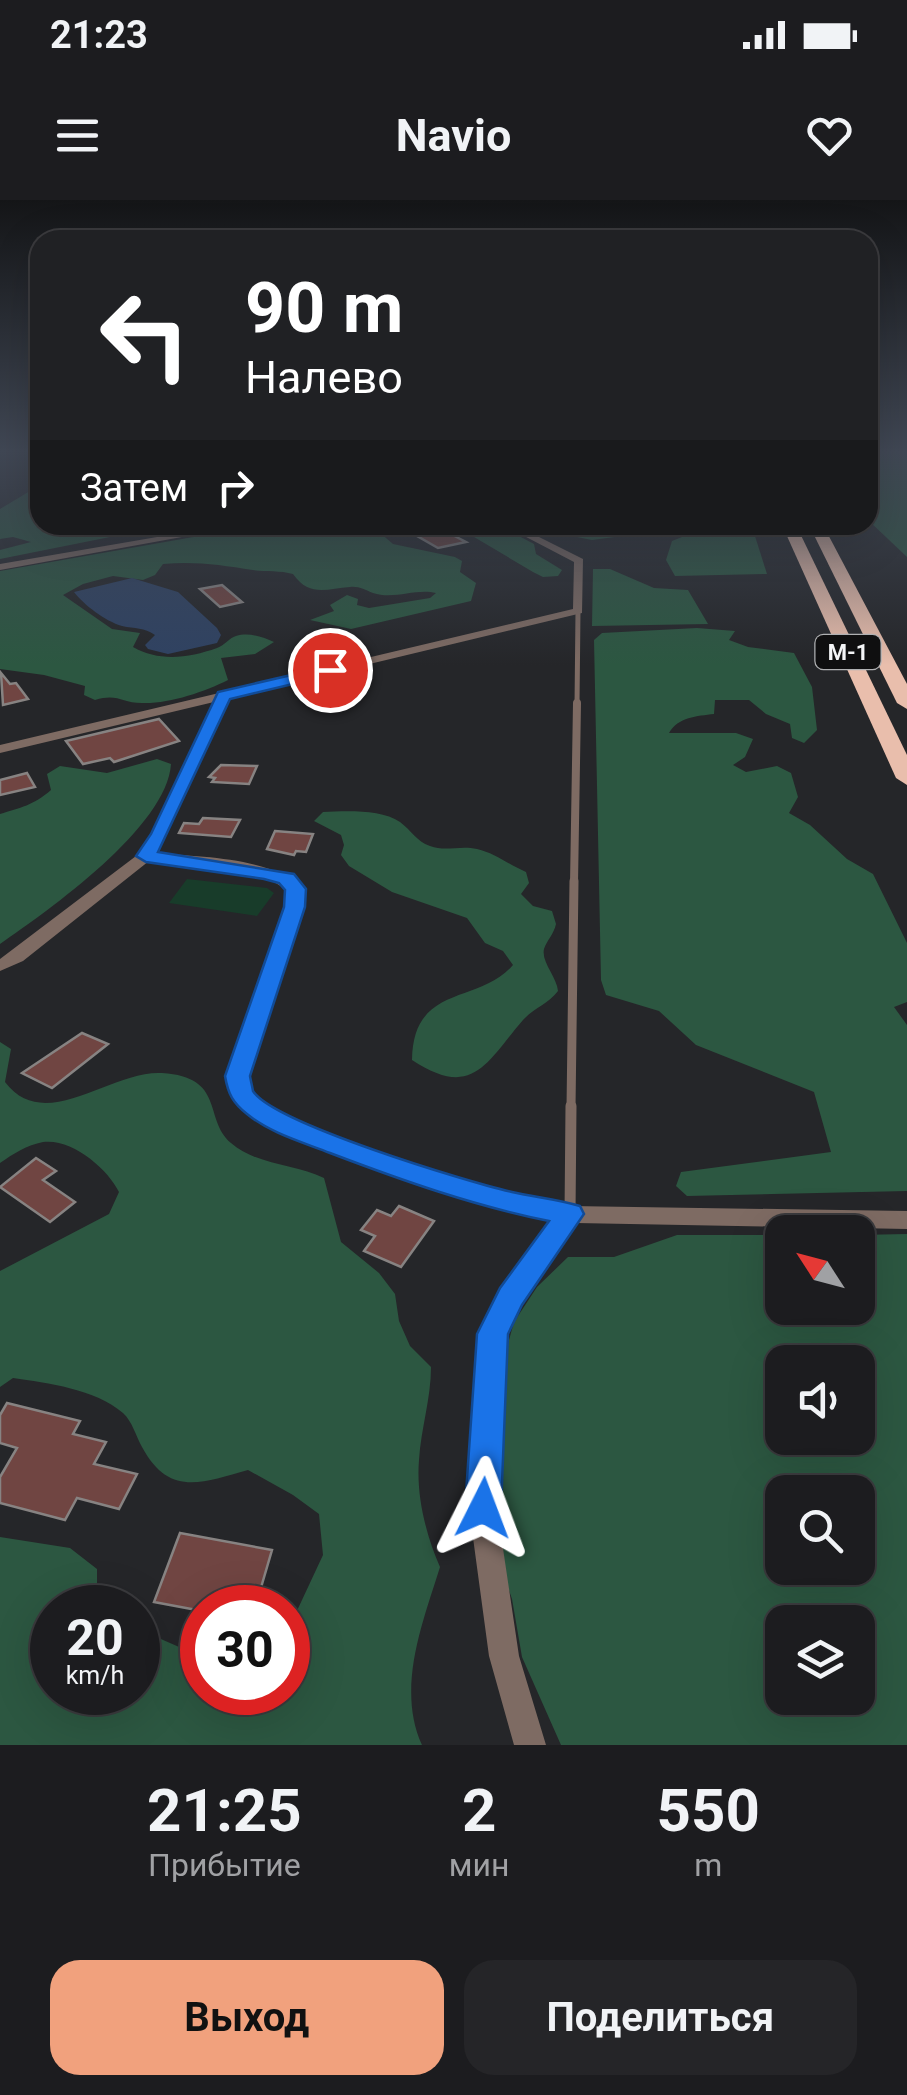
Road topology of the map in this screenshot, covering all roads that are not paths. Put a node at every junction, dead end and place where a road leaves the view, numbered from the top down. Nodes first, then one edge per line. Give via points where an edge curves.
1 (185, 535) edge
2 (528, 535) edge
3 (793, 535) edge
4 (821, 535) edge
5 (0, 567) edge
6 (578, 611) junction
7 (223, 696) junction
8 (907, 702) edge
9 (0, 749) edge
10 (907, 778) edge
11 (146, 856) junction
12 (0, 966) edge
13 (570, 1214) junction
14 (907, 1220) edge
15 (530, 1745) edge

1 - 5 street
2 - 6 street via 579,561
3 - 10 highway, М-1
4 - 8 highway, М-1
6 - 7 street
6 - 13 lane
7 - 9 street
7 - 11 street
11 - 12 street
11 - 13 street via 264,873 286,878 296,889 237,1076 241,1094 259,1110 381,1162
13 - 14 street
13 - 15 street via 492,1334 483,1508 504,1656

